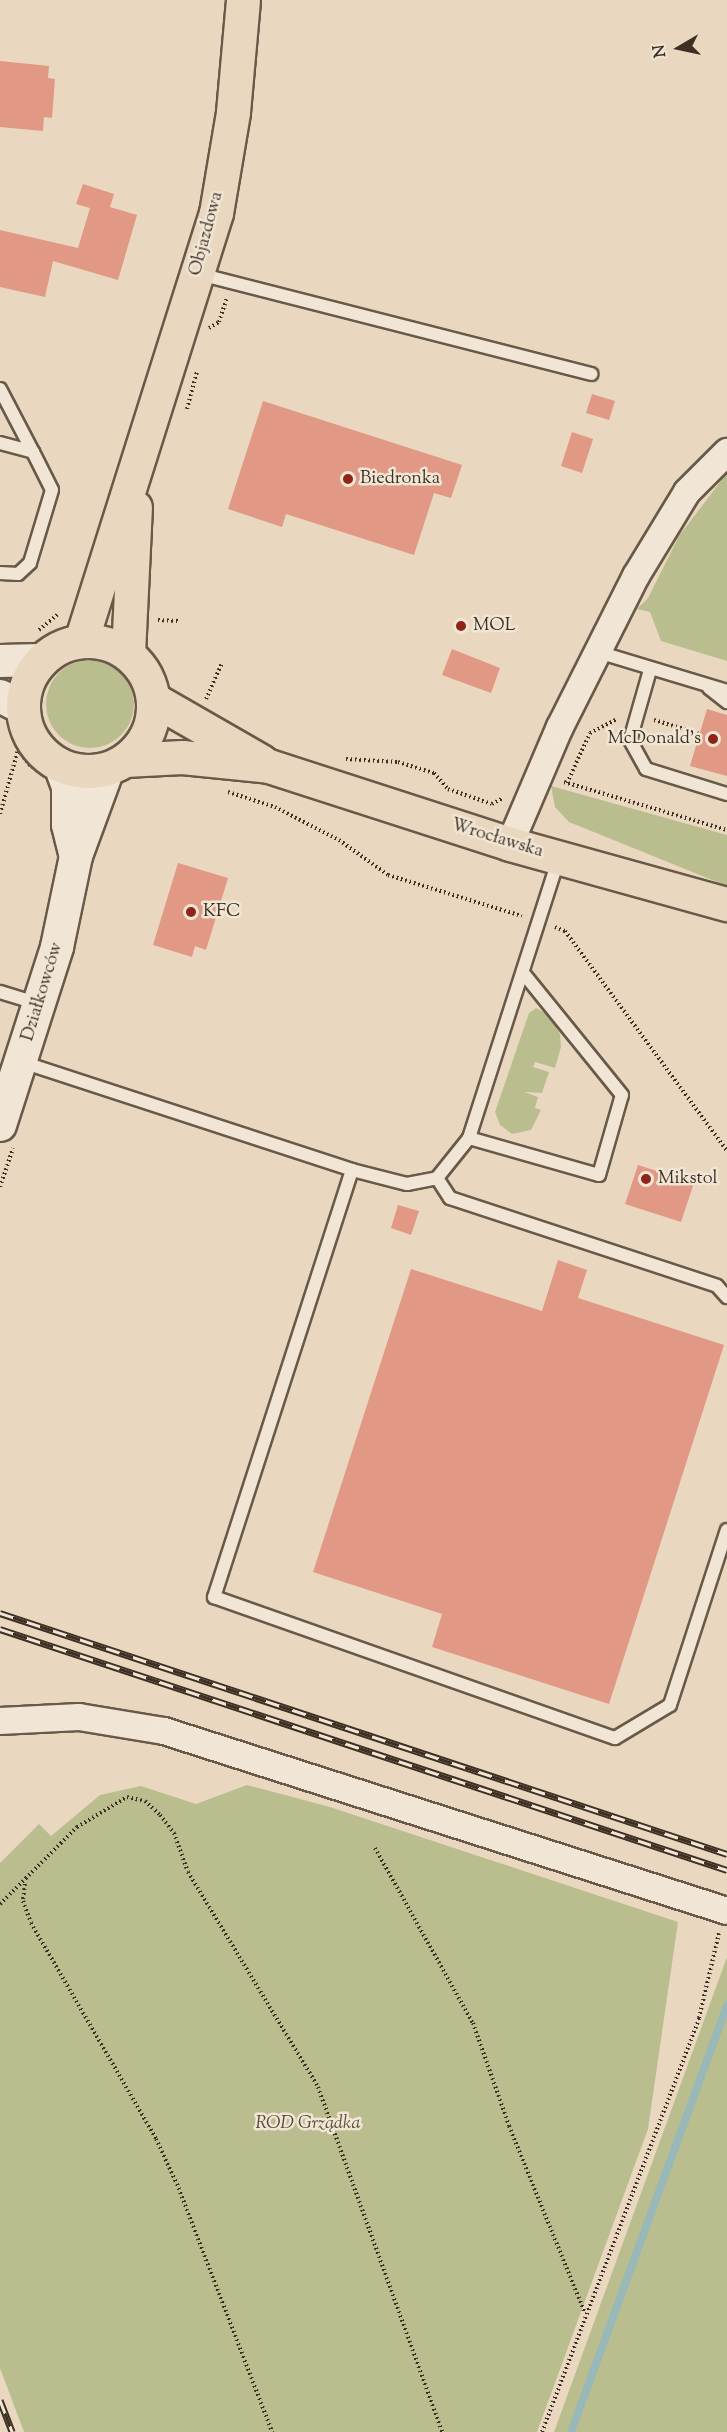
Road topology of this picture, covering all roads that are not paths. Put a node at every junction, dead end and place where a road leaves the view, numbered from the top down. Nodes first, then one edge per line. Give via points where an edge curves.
1 (243, 0) edge
2 (197, 274) junction
3 (591, 374) dead end
4 (0, 390) edge
5 (0, 443) edge
6 (33, 452) junction
7 (727, 452) edge
8 (137, 460) junction
9 (0, 573) edge
10 (81, 641) junction
11 (38, 646) junction
12 (598, 651) junction
13 (128, 654) junction
14 (0, 661) edge
15 (651, 670) junction
16 (707, 685) junction
17 (727, 691) edge
18 (153, 699) junction
19 (727, 702) edge
20 (12, 711) edge
21 (117, 765) junction
22 (268, 766) junction
23 (48, 768) junction
24 (727, 794) edge
25 (510, 844) junction
26 (76, 856) junction
27 (559, 858) junction
28 (727, 904) edge
29 (524, 974) junction
30 (0, 992) edge
31 (40, 1004) junction
32 (21, 1062) junction
33 (0, 1125) edge
34 (469, 1138) junction
35 (352, 1170) junction
36 (436, 1178) junction
37 (727, 1298) edge
38 (727, 1530) edge
39 (0, 1721) edge
40 (726, 1911) edge

1 - 2 main road, Objazdowa via 233,112 216,213
2 - 3 lane
2 - 8 main road, Objazdowa
4 - 6 lane
5 - 6 lane
6 - 9 lane via 52,490 30,563 18,574
7 - 12 street via 703,473 666,524
8 - 10 main road, Objazdowa
8 - 13 main road, Objazdowa
10 - 11 main road via 60,647
10 - 13 main road via 98,642
11 - 14 street
11 - 20 main road via 27,682
12 - 15 lane
12 - 25 street
13 - 18 main road via 149,682
15 - 16 lane
15 - 24 lane via 630,740 645,769
16 - 17 lane
16 - 19 lane
18 - 21 main road via 148,734
18 - 22 main road, Wrocławska
20 - 23 main road
21 - 22 main road, Wrocławska via 182,757
21 - 23 main road via 89,772
21 - 26 street, Działkowców
22 - 25 main road, Wrocławska
23 - 26 street, Działkowców via 68,787 68,825
25 - 27 main road, Wrocławska
26 - 31 street, Działkowców
27 - 28 main road, Wrocławska
27 - 29 lane
29 - 34 lane
29 - 34 lane via 622,1095 599,1175
30 - 31 lane
31 - 32 street, Działkowców
32 - 33 street, Działkowców
32 - 35 lane
34 - 36 lane
35 - 36 lane via 407,1184
35 - 38 lane via 214,1598 615,1738 670,1705
36 - 37 lane via 450,1198 717,1286
39 - 40 street via 79,1717 164,1731

